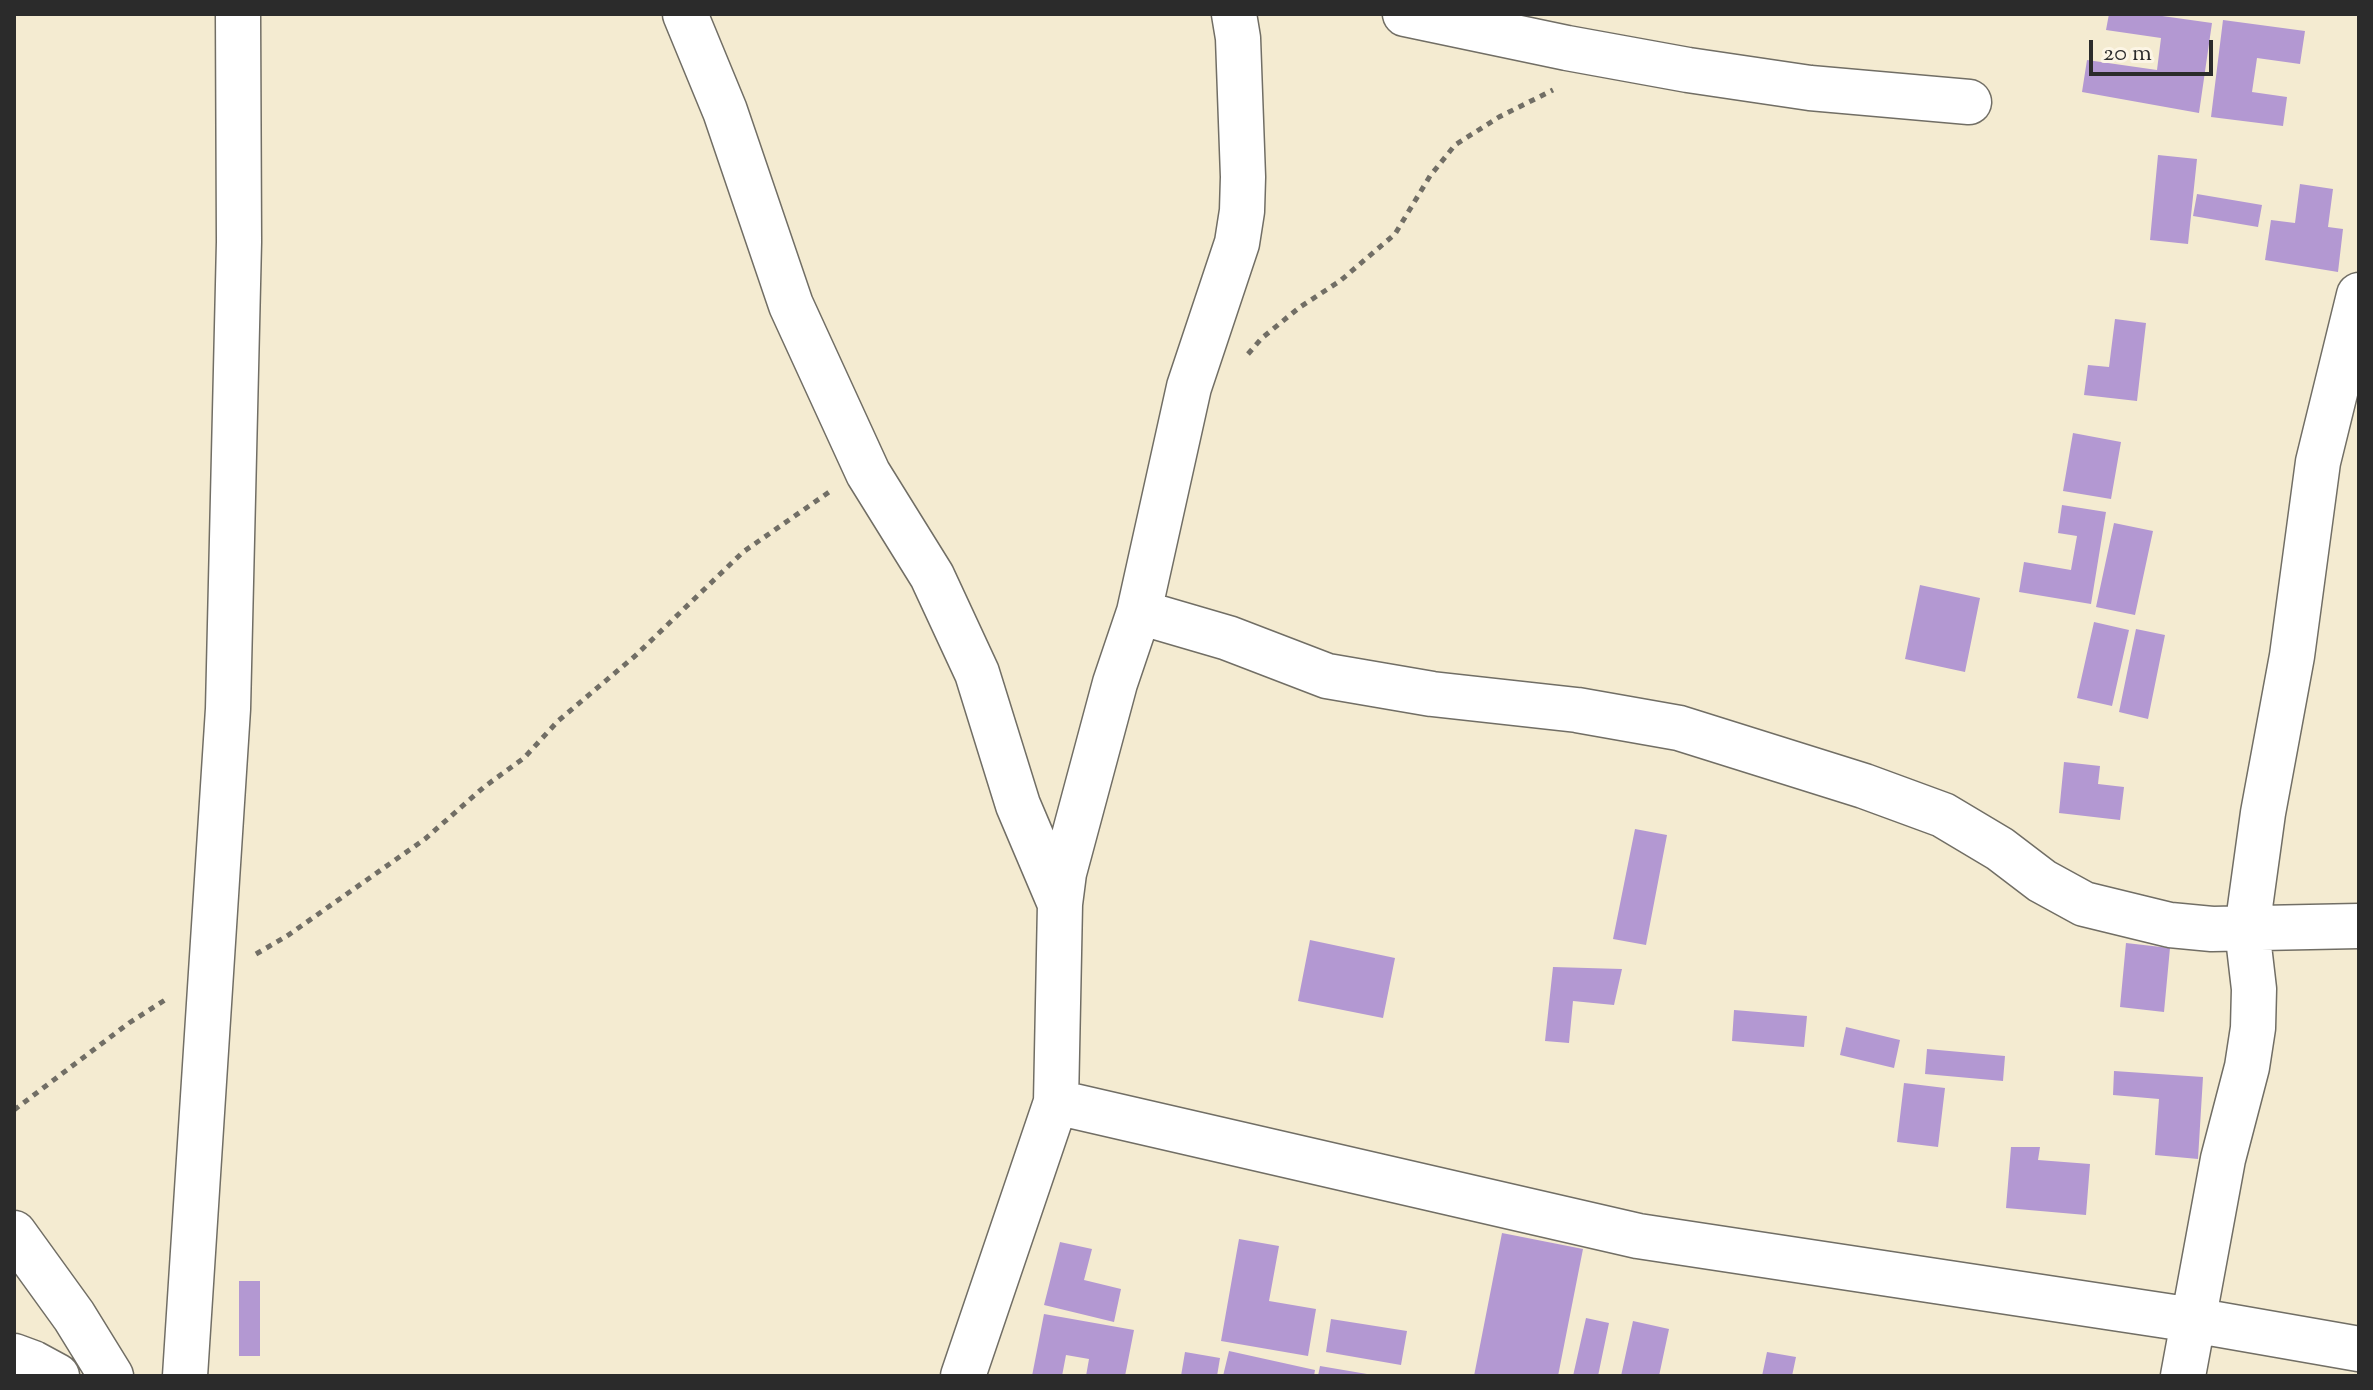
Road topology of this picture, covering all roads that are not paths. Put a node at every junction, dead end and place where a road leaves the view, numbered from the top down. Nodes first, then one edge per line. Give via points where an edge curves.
1 (238, 14) edge
2 (685, 14) edge
3 (1234, 14) edge
4 (1405, 14) edge
5 (1969, 102) dead end
6 (2359, 295) edge
7 (1139, 612) junction
8 (1060, 904) junction
9 (2359, 926) edge
10 (2247, 929) junction
11 (1056, 1102) junction
12 (14, 1233) edge
13 (2193, 1320) junction
14 (2359, 1349) edge
15 (14, 1356) edge
16 (57, 1376) edge
17 (111, 1376) edge
18 (185, 1376) edge
19 (963, 1376) edge
20 (2183, 1376) edge

1 - 18 street via 239,257 228,709
2 - 8 street via 725,111 791,305 868,473 932,576 977,673 1018,805
3 - 7 street via 1242,211 1237,243 1189,387
4 - 5 street via 1688,70 1810,88
6 - 10 street via 2318,462
7 - 8 street via 1115,683
7 - 10 street via 1228,638 1327,676 1679,728 1943,815 2084,904 2170,925
8 - 11 street
9 - 10 street
10 - 13 street via 2253,1028
11 - 13 street via 1638,1236
11 - 19 street
12 - 17 street
13 - 14 street
13 - 20 street
15 - 16 street

